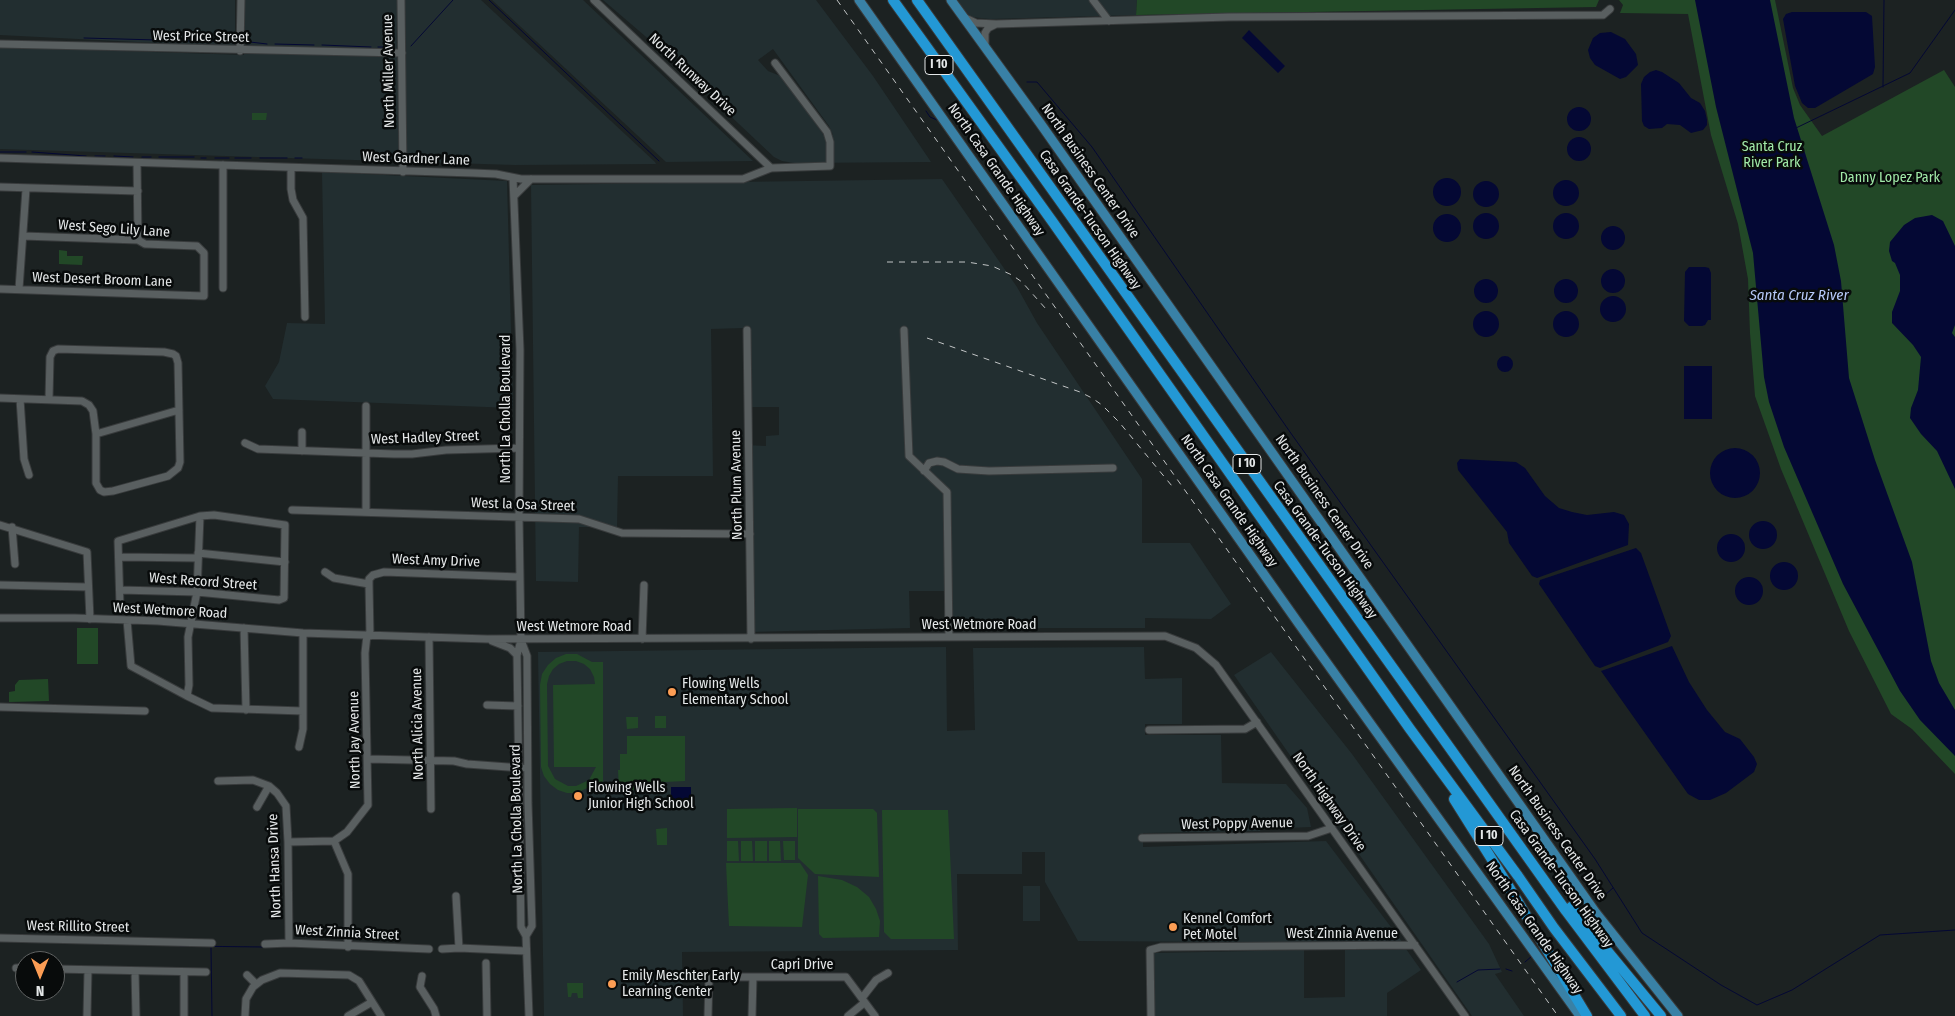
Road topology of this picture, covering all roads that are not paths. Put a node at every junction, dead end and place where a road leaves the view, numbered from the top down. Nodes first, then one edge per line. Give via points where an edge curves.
1 (241, 0) edge
2 (401, 0) edge
3 (594, 0) edge
4 (859, 0) edge
5 (893, 0) edge
6 (916, 0) edge
7 (951, 0) edge
8 (1094, 3) edge
9 (1610, 9) dead end
10 (963, 17) junction
11 (1109, 21) junction
12 (1086, 22) junction
13 (996, 24) junction
14 (0, 44) edge
15 (985, 47) junction
16 (240, 51) junction
17 (402, 53) junction
18 (775, 63) dead end
19 (0, 158) edge
20 (137, 163) junction
21 (223, 165) junction
22 (291, 168) junction
23 (771, 168) junction
24 (403, 172) junction
25 (513, 178) junction
26 (531, 179) junction
27 (0, 188) edge
28 (26, 189) junction
29 (138, 191) junction
30 (514, 196) junction
31 (23, 236) junction
32 (138, 240) junction
33 (224, 288) dead end
34 (0, 289) edge
35 (19, 289) junction
36 (204, 296) joint
37 (304, 317) dead end
38 (747, 330) dead end
39 (904, 330) dead end
40 (0, 398) edge
41 (20, 399) junction
42 (49, 399) junction
43 (366, 406) dead end
44 (179, 410) junction
45 (302, 432) dead end
46 (96, 434) junction
47 (245, 443) dead end
48 (520, 448) junction
49 (302, 450) junction
50 (365, 453) junction
51 (1113, 468) dead end
52 (924, 471) junction
53 (30, 475) dead end
54 (292, 510) dead end
55 (366, 512) junction
56 (200, 516) junction
57 (519, 517) junction
58 (0, 524) edge
59 (12, 527) junction
60 (750, 534) junction
61 (198, 556) junction
62 (120, 557) junction
63 (284, 562) junction
64 (14, 564) dead end
65 (325, 572) dead end
66 (520, 577) junction
67 (369, 584) junction
68 (644, 584) dead end
69 (0, 585) edge
70 (88, 588) junction
71 (120, 590) junction
72 (197, 592) junction
73 (120, 606) dead end
74 (0, 618) edge
75 (90, 619) junction
76 (126, 620) junction
77 (192, 624) junction
78 (244, 628) junction
79 (303, 633) junction
80 (369, 636) junction
81 (1148, 636) joint
82 (429, 637) junction
83 (752, 638) junction
84 (949, 638) junction
85 (487, 639) junction
86 (642, 639) junction
87 (521, 640) junction
88 (517, 655) junction
89 (187, 696) junction
90 (487, 705) dead end
91 (518, 706) junction
92 (0, 707) edge
93 (246, 710) junction
94 (145, 711) dead end
95 (303, 711) junction
96 (1257, 722) junction
97 (1149, 730) dead end
98 (1421, 744) junction
99 (299, 747) dead end
100 (368, 759) junction
101 (431, 760) junction
102 (519, 768) junction
103 (528, 768) junction
104 (218, 781) dead end
105 (269, 786) junction
106 (257, 807) dead end
107 (431, 810) dead end
108 (1332, 828) junction
109 (1142, 838) dead end
110 (334, 841) junction
111 (288, 842) junction
112 (1520, 847) junction
113 (456, 896) dead end
114 (526, 936) junction
115 (0, 938) edge
116 (212, 943) dead end
117 (289, 943) junction
118 (265, 944) dead end
119 (1415, 945) junction
120 (348, 946) junction
121 (459, 948) junction
122 (429, 949) dead end
123 (442, 949) dead end
124 (526, 951) junction
125 (486, 963) dead end
126 (65, 969) edge
127 (88, 970) junction
128 (135, 971) junction
129 (184, 972) junction
130 (206, 972) dead end
131 (888, 973) dead end
132 (247, 975) dead end
133 (422, 976) dead end
134 (753, 977) junction
135 (256, 984) junction
136 (863, 1001) junction
137 (372, 1002) junction
138 (87, 1016) edge
139 (136, 1016) edge
140 (184, 1016) edge
141 (245, 1016) edge
142 (348, 1016) edge
143 (381, 1016) edge
144 (436, 1016) edge
145 (487, 1016) edge
146 (529, 1016) edge
147 (708, 1016) edge
148 (753, 1016) edge
149 (848, 1016) edge
150 (874, 1016) edge
151 (1150, 1016) edge
152 (1465, 1016) edge
153 (1580, 1016) edge
154 (1587, 1016) edge
155 (1621, 1016) edge
156 (1645, 1016) edge
157 (1661, 1016) edge
158 (1678, 1016) edge

1 - 16 street
2 - 17 street, North Miller Avenue
3 - 23 street, North Runway Drive
4 - 153 main road, North Casa Grande Highway
5 - 98 highway, I 10
6 - 112 highway, Casa Grande-Tucson Highway / I 10
7 - 10 main road, North Business Center Drive
8 - 11 street
8 - 12 street
9 - 11 street via 1603,15 1229,17
10 - 13 street via 976,23
10 - 15 main road, North Business Center Drive
11 - 12 street
12 - 13 street
13 - 15 street via 985,33
14 - 16 street, West Price Street
15 - 158 main road, North Business Center Drive via 1596,913
16 - 17 street, West Price Street
17 - 24 street, North Miller Avenue
18 - 23 street, West Gardner Lane via 827,132 830,166
19 - 20 street, West Gardner Lane
20 - 21 street, West Gardner Lane
20 - 29 street
21 - 22 street, West Gardner Lane
21 - 33 street
22 - 24 street, West Gardner Lane
22 - 37 street via 293,200 303,218
23 - 26 street, West Gardner Lane via 743,178
24 - 25 street, West Gardner Lane via 496,174
25 - 26 street, West Gardner Lane
25 - 30 street, North La Cholla Boulevard
26 - 30 street
27 - 28 street
28 - 29 street
28 - 31 street
29 - 32 street
30 - 48 street, North La Cholla Boulevard
31 - 32 street, West Sego Lily Lane
31 - 35 street
32 - 36 street, West Sego Lily Lane via 145,244 202,249
34 - 35 street, West Desert Broom Lane
35 - 36 street, West Desert Broom Lane
38 - 60 street, North Plum Avenue
39 - 52 street via 908,456
40 - 41 street
41 - 42 street
41 - 53 street via 24,459
42 - 44 street via 52,348 164,352 177,355
42 - 46 street via 82,401 89,405
43 - 50 street
44 - 46 street
44 - 46 street via 180,462 177,472 168,476 100,493 96,483
45 - 49 street
47 - 49 street, West Hadley Street via 258,449
48 - 50 street, West Hadley Street via 412,454
48 - 57 street, North La Cholla Boulevard
49 - 50 street, West Hadley Street
50 - 55 street
51 - 52 street via 989,471 958,469 937,461 929,463
52 - 84 street via 947,492
54 - 55 street, West la Osa Street
55 - 57 street, West la Osa Street
56 - 61 street
56 - 62 street via 118,541
56 - 63 street via 284,525
57 - 60 street, West la Osa Street via 579,519 622,533
57 - 66 street, North La Cholla Boulevard
58 - 59 street
59 - 64 street
59 - 70 street via 87,552
60 - 83 street, North Plum Avenue
61 - 62 street
61 - 63 street
61 - 72 street
62 - 71 street
63 - 72 street, West Record Street via 284,598 279,600
65 - 67 street via 334,578
66 - 67 street, West Amy Drive via 379,572 371,577
66 - 87 street, North La Cholla Boulevard
67 - 80 street, North Jay Avenue
68 - 86 street
69 - 70 street
70 - 75 street
71 - 72 street, West Record Street
71 - 73 street
72 - 77 street
74 - 75 street, West Wetmore Road
75 - 76 street, West Wetmore Road
76 - 77 street, West Wetmore Road
76 - 89 street via 131,666
77 - 78 street, West Wetmore Road
77 - 89 street via 188,638
78 - 79 street, West Wetmore Road
78 - 93 street
79 - 80 street, West Wetmore Road
79 - 95 street
80 - 82 street, West Wetmore Road
80 - 100 street, North Jay Avenue via 366,652
81 - 84 street, West Wetmore Road
81 - 96 street, North Highway Drive via 1165,636 1203,652
82 - 85 street, West Wetmore Road
82 - 101 street, North Alicia Avenue
83 - 84 street, West Wetmore Road
83 - 86 street, West Wetmore Road
85 - 87 street, West Wetmore Road
85 - 88 street via 510,648
86 - 87 street, West Wetmore Road
87 - 88 street, North La Cholla Boulevard
87 - 103 street, North La Cholla Boulevard via 527,656
88 - 91 street, North La Cholla Boulevard
89 - 93 street via 212,708
90 - 91 street
91 - 102 street, North La Cholla Boulevard
92 - 94 street
93 - 95 street
95 - 99 street
96 - 97 street via 1245,729
96 - 108 street, North Highway Drive
98 - 154 highway
98 - 155 highway, I 10
100 - 101 street
100 - 110 street, North Jay Avenue via 368,805 347,832
101 - 102 street
101 - 107 street, North Alicia Avenue
102 - 103 street
102 - 114 street, North La Cholla Boulevard via 521,927
103 - 114 street, North La Cholla Boulevard via 532,926
104 - 105 street via 252,780
105 - 106 street
105 - 111 street, North Hansa Drive via 286,806
108 - 109 street, West Poppy Avenue via 1308,836
108 - 119 street, North Highway Drive
110 - 111 street
110 - 120 street via 348,874
111 - 117 street, North Hansa Drive
112 - 156 highway, Casa Grande-Tucson Highway / I 10
112 - 157 highway
113 - 121 street
114 - 124 street, North La Cholla Boulevard
115 - 116 street, West Rillito Street
117 - 118 street, West Zinnia Street
117 - 120 street, West Zinnia Street
119 - 151 street, West Zinnia Avenue via 1161,947 1150,950
119 - 152 street, North Highway Drive
120 - 122 street, West Zinnia Street
121 - 123 street
121 - 124 street
124 - 146 street, North La Cholla Boulevard
125 - 145 street
126 - 127 street
127 - 128 street
127 - 138 street
128 - 129 street
128 - 139 street
129 - 130 street
129 - 140 street
131 - 136 street via 876,980
132 - 135 street
133 - 144 street via 420,987
134 - 136 street, Capri Drive via 846,977
134 - 147 street, Capri Drive via 709,977
134 - 148 street
135 - 137 street via 280,973 349,975 359,981
135 - 141 street via 246,999
136 - 149 street
136 - 150 street, Capri Drive
137 - 142 street
137 - 143 street

